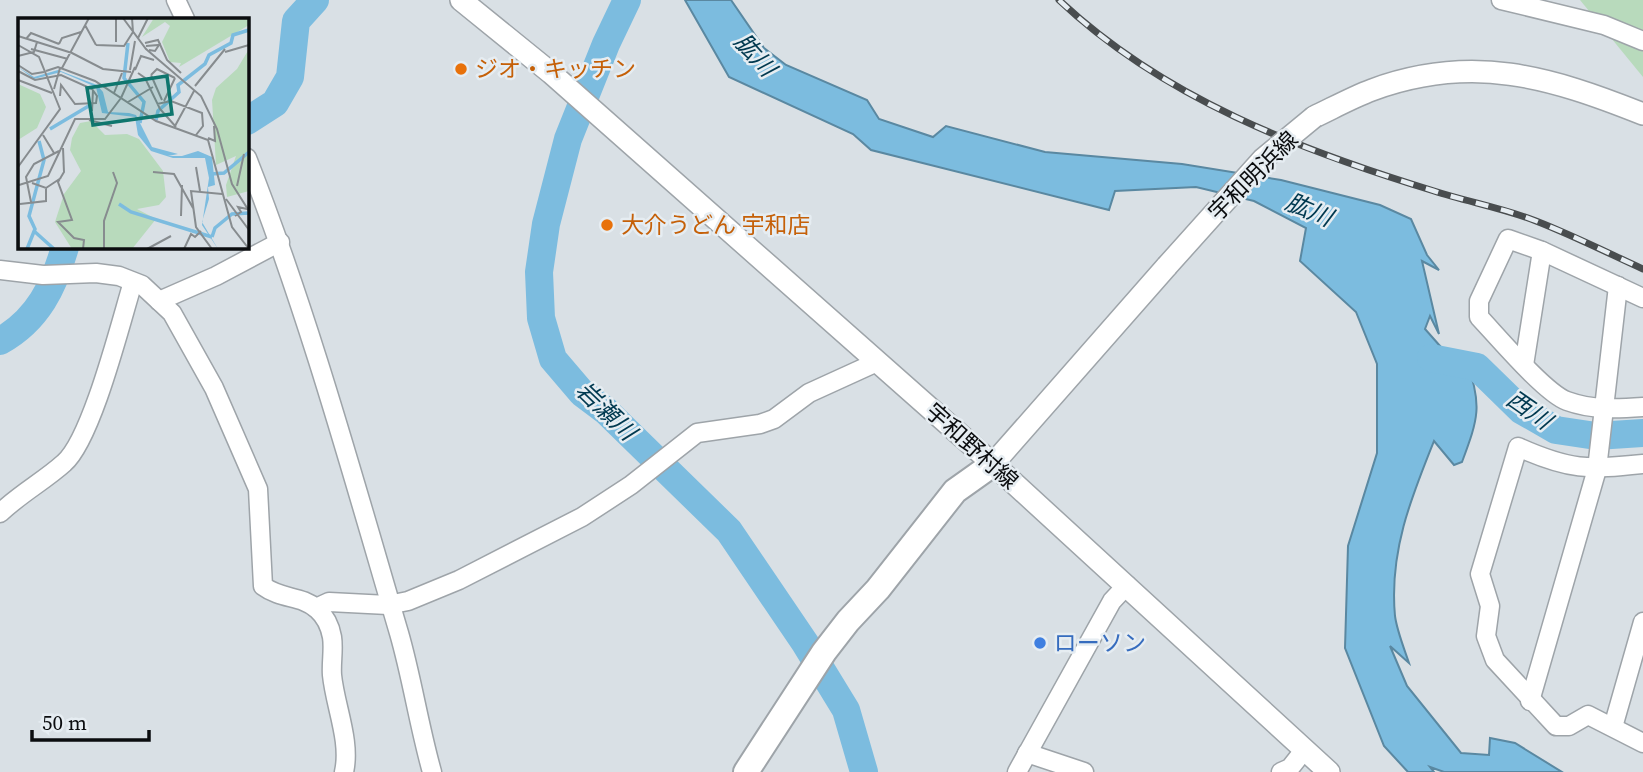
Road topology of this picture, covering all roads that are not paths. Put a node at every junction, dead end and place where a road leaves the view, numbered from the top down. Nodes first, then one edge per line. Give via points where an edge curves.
1 (176, 0) edge
2 (461, 0) edge
3 (1501, 0) edge
4 (185, 18) edge
5 (1643, 41) edge
6 (1643, 114) edge
7 (248, 161) edge
8 (280, 242) junction
9 (1542, 251) junction
10 (0, 270) edge
11 (133, 282) junction
12 (1618, 286) junction
13 (1643, 298) edge
14 (159, 301) junction
15 (877, 362) junction
16 (1524, 365) junction
17 (1643, 407) edge
18 (1603, 418) junction
19 (993, 464) junction
20 (1643, 464) edge
21 (1597, 469) junction
22 (0, 513) edge
23 (1127, 585) junction
24 (388, 605) junction
25 (316, 608) junction
26 (1643, 622) edge
27 (1530, 701) junction
28 (1613, 727) junction
29 (1643, 743) edge
30 (1305, 749) junction
31 (1027, 752) junction
32 (762, 760) edge
33 (344, 772) edge
34 (432, 772) edge
35 (746, 772) edge
36 (1017, 772) edge
37 (1084, 772) edge
38 (1281, 772) edge
39 (1329, 772) edge

1 - 4 street
2 - 15 main road, 宇和野村線 via 551,73
3 - 5 street via 1604,25
6 - 19 main road, 宇和明浜線, bridge via 1555,81 1486,71 1416,78 1373,89 1314,117 1263,159
7 - 8 street
8 - 14 street
8 - 24 street via 373,539
9 - 12 street
9 - 16 street
9 - 16 street via 1508,239 1479,301 1479,317
10 - 11 street via 65,276 96,273
11 - 14 street
11 - 22 street via 90,420 72,452 66,462
12 - 13 street
12 - 18 street
14 - 25 street via 184,331 258,489 264,586 278,597 300,599
15 - 19 main road, 宇和野村線
15 - 24 street via 809,393 774,419 697,433 582,517 459,579
16 - 18 street via 1563,400
17 - 18 street
18 - 21 street
19 - 23 main road, 宇和野村線
19 - 32 highway via 970,500 854,627
20 - 21 street
21 - 27 street
21 - 27 street via 1555,464 1518,447 1480,574 1490,606 1486,636 1495,660
23 - 30 main road, 宇和野村線
23 - 31 street via 1112,601
24 - 25 street via 329,602
24 - 34 street
25 - 33 street via 327,620 332,639
26 - 28 street
27 - 28 street via 1556,726 1569,726 1588,715
28 - 29 street
30 - 38 street
30 - 39 main road, 宇和野村線
31 - 36 street
31 - 37 street
32 - 35 highway

